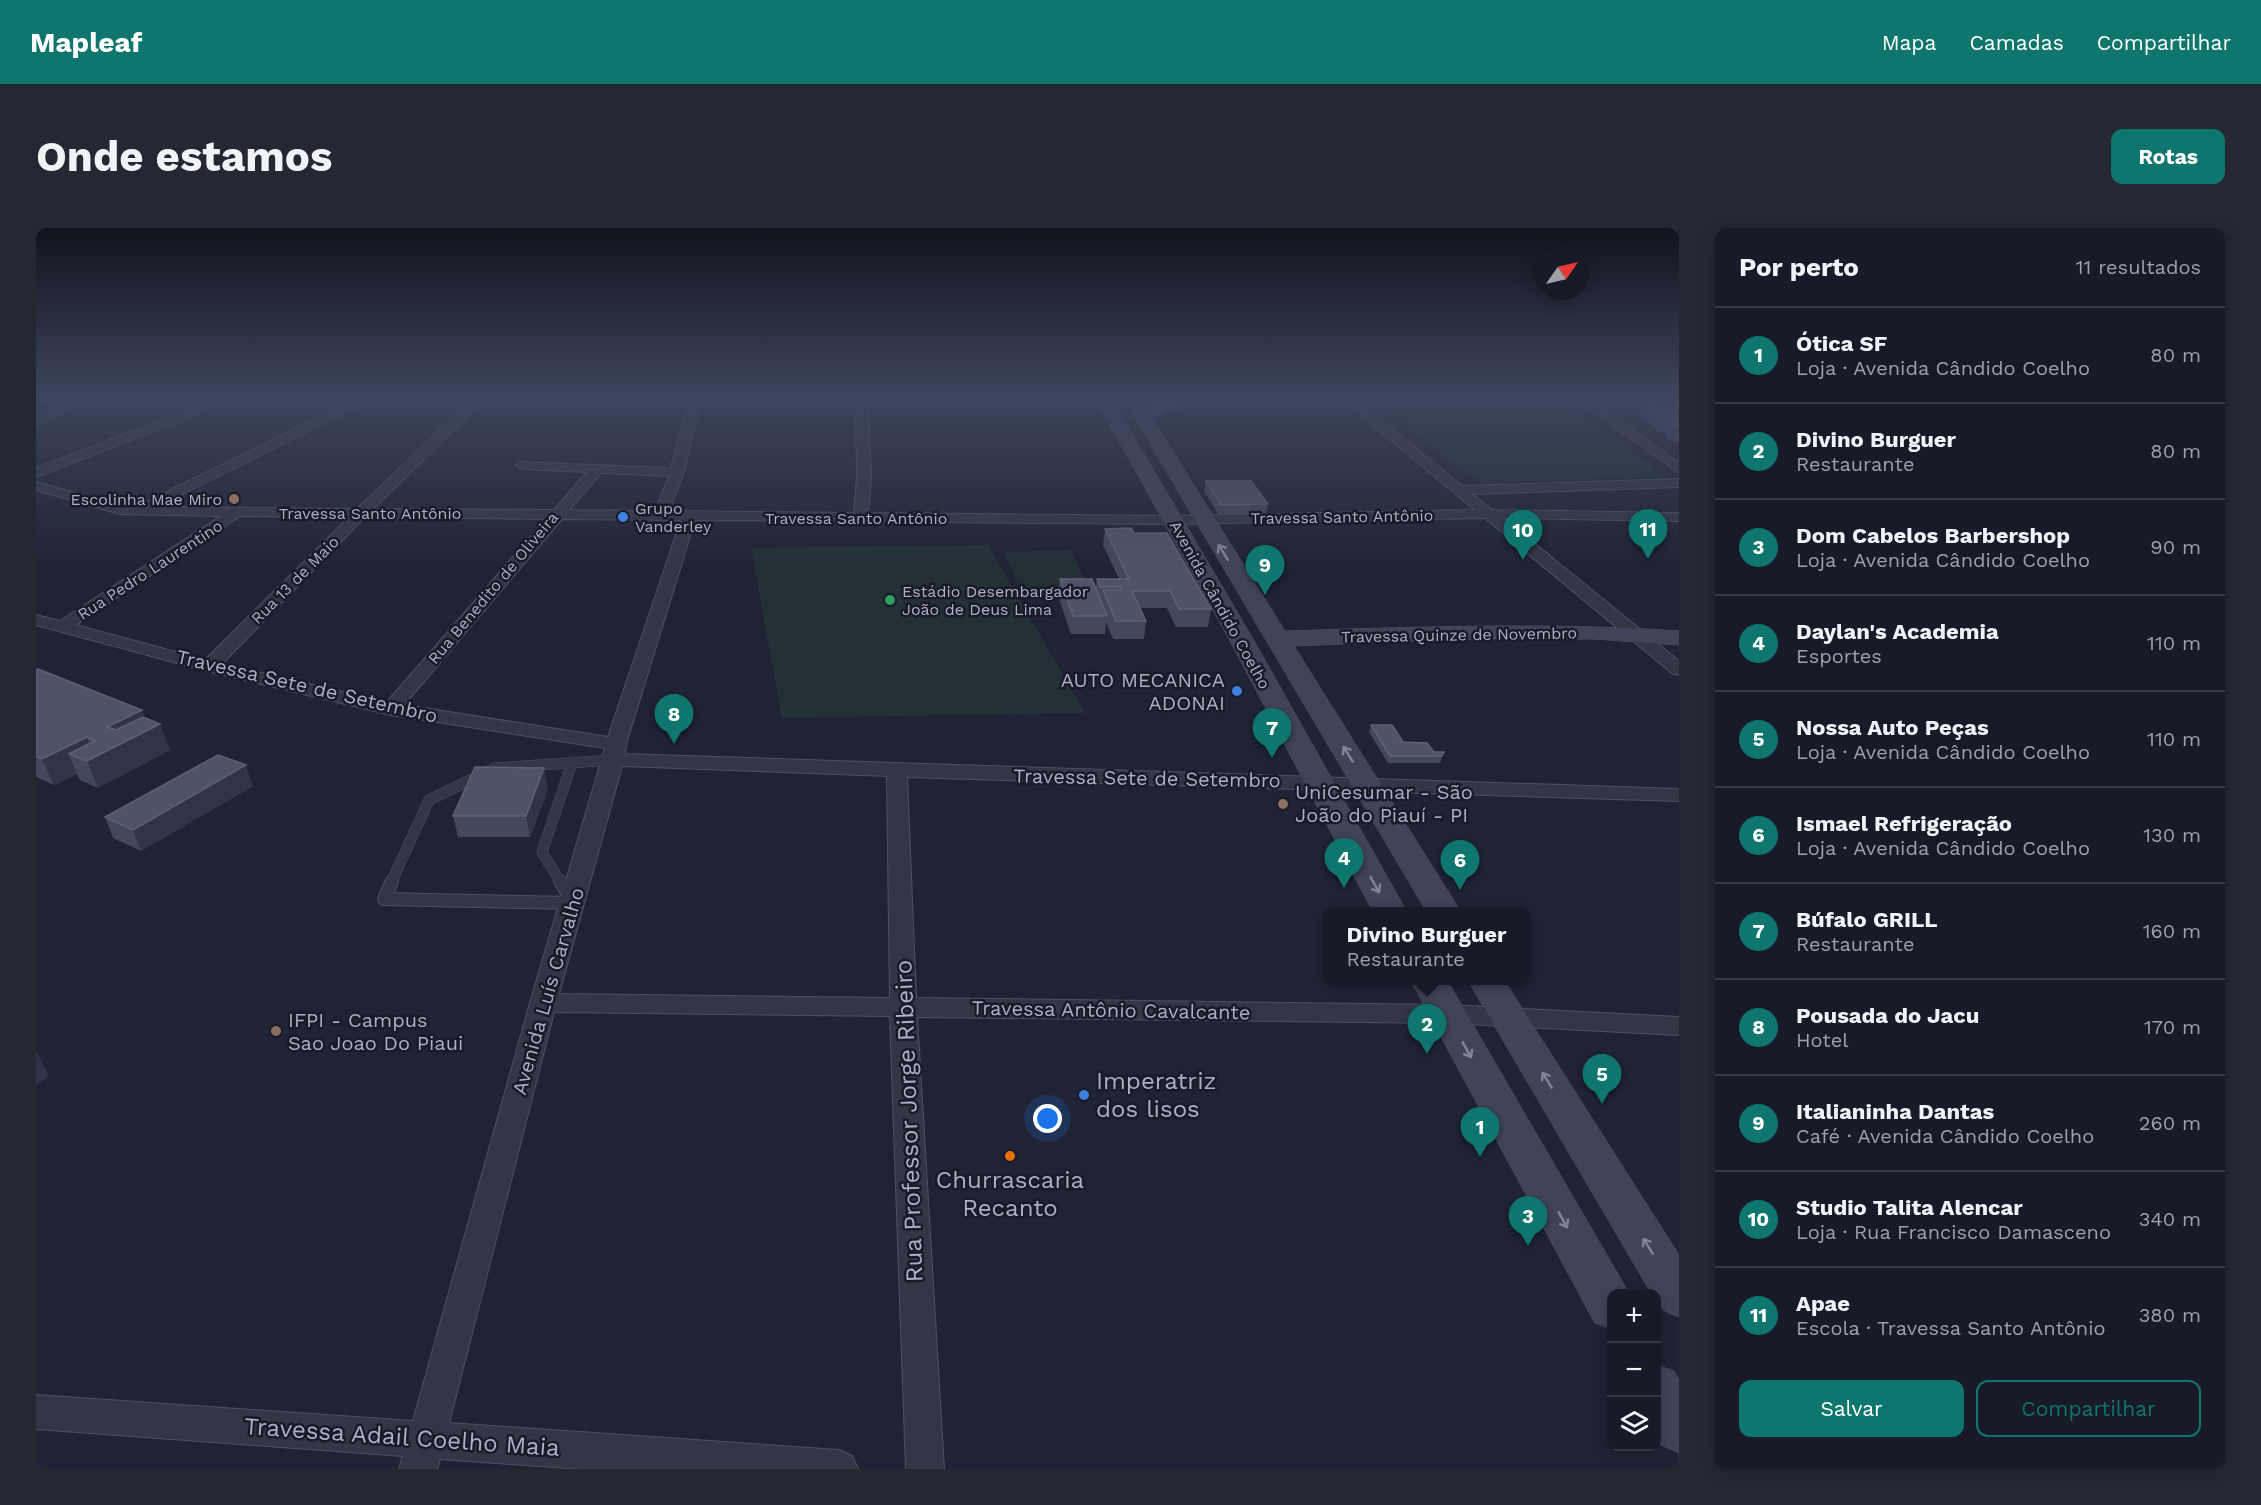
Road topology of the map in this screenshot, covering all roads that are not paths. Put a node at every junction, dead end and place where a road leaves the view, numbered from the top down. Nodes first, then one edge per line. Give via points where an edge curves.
1 (91, 452) edge
2 (259, 452) edge
3 (425, 452) edge
4 (682, 452) edge
5 (863, 452) edge
6 (1141, 452) edge
7 (1155, 452) edge
8 (1413, 452) edge
9 (1655, 452) edge
10 (522, 465) dead end
11 (597, 469) junction
12 (1679, 469) edge
13 (677, 472) junction
14 (36, 473) edge
15 (1679, 483) edge
16 (36, 486) edge
17 (1460, 490) junction
18 (138, 511) junction
19 (237, 512) junction
20 (361, 513) junction
21 (557, 514) junction
22 (1491, 514) junction
23 (660, 517) junction
24 (689, 517) junction
25 (1679, 517) edge
26 (861, 518) junction
27 (1172, 520) junction
28 (1203, 520) junction
29 (36, 620) edge
30 (62, 627) junction
31 (1640, 637) junction
32 (1679, 638) edge
33 (1281, 644) junction
34 (209, 666) junction
35 (1679, 670) edge
36 (391, 709) junction
37 (615, 752) junction
38 (572, 763) junction
39 (897, 772) junction
40 (1318, 782) junction
41 (1366, 783) junction
42 (1679, 795) edge
43 (572, 903) junction
44 (1387, 907) edge
45 (1441, 907) edge
46 (1488, 985) edge
47 (1438, 997) edge
48 (543, 1003) junction
49 (903, 1008) junction
50 (1507, 1016) junction
51 (1679, 1026) edge
52 (1679, 1296) edge
53 (1607, 1301) edge
54 (1661, 1397) edge
55 (36, 1412) edge
56 (1679, 1428) edge
57 (422, 1454) edge
58 (839, 1469) edge
59 (925, 1469) edge

1 - 14 street
2 - 18 street
3 - 20 street, Rua 13 de Maio
4 - 13 street
5 - 26 street
6 - 27 main road, Avenida Cândido Coelho
7 - 28 main road, Avenida Cândido Coelho
8 - 17 street
9 - 12 street
10 - 11 street
11 - 13 street
11 - 21 street, Rua Benedito de Oliveira
13 - 23 street
15 - 17 street
16 - 18 street, Travessa Santo Antônio via 120,510
17 - 22 street
18 - 19 street, Travessa Santo Antônio
19 - 20 street, Travessa Santo Antônio
19 - 30 street, Rua Pedro Laurentino
20 - 21 street, Travessa Santo Antônio
20 - 34 street, Rua 13 de Maio
21 - 23 street, Travessa Santo Antônio
21 - 36 street, Rua Benedito de Oliveira
22 - 25 street, Travessa Santo Antônio
22 - 28 street, Travessa Santo Antônio
22 - 31 street
23 - 24 street, Travessa Santo Antônio
24 - 26 street, Travessa Santo Antônio
24 - 37 street, Avenida Luís Carvalho
26 - 27 street, Travessa Santo Antônio
27 - 28 street, Travessa Santo Antônio
27 - 40 main road, Avenida Cândido Coelho
33 -> 28 main road, Avenida Cândido Coelho
29 - 30 street, Travessa Sete de Setembro
30 - 34 street, Travessa Sete de Setembro
31 - 32 main road, Travessa Quinze de Novembro
31 - 33 main road, Travessa Quinze de Novembro via 1608,644 1474,639
31 - 35 street
41 -> 33 main road, Avenida Cândido Coelho
34 - 36 street, Travessa Sete de Setembro
36 - 37 street, Travessa Sete de Setembro
37 - 38 lane
37 - 39 street, Travessa Sete de Setembro
37 - 43 street, Avenida Luís Carvalho
38 - 43 lane via 542,852
38 - 43 lane via 495,768 429,800 384,899
39 - 40 street, Travessa Sete de Setembro
39 - 49 street, Rua Professor Jorge Ribeiro
40 - 41 street, Travessa Sete de Setembro
40 -> 44 main road, Avenida Cândido Coelho
41 - 42 street, Travessa Sete de Setembro
41 - 45 main road, Avenida Cândido Coelho
43 - 48 street, Avenida Luís Carvalho
46 - 50 main road
47 - 49 street, Travessa Antônio Cavalcante
47 - 50 street, Travessa Antônio Cavalcante
47 -> 53 main road
48 - 49 street, Travessa Antônio Cavalcante
48 - 57 street, Avenida Luís Carvalho
49 - 59 street, Rua Professor Jorge Ribeiro
50 - 51 street, Travessa Antônio Cavalcante
52 -> 50 main road
54 - 56 main road
55 - 57 street, Travessa Adail Coelho Maia
57 - 58 street, Travessa Adail Coelho Maia

